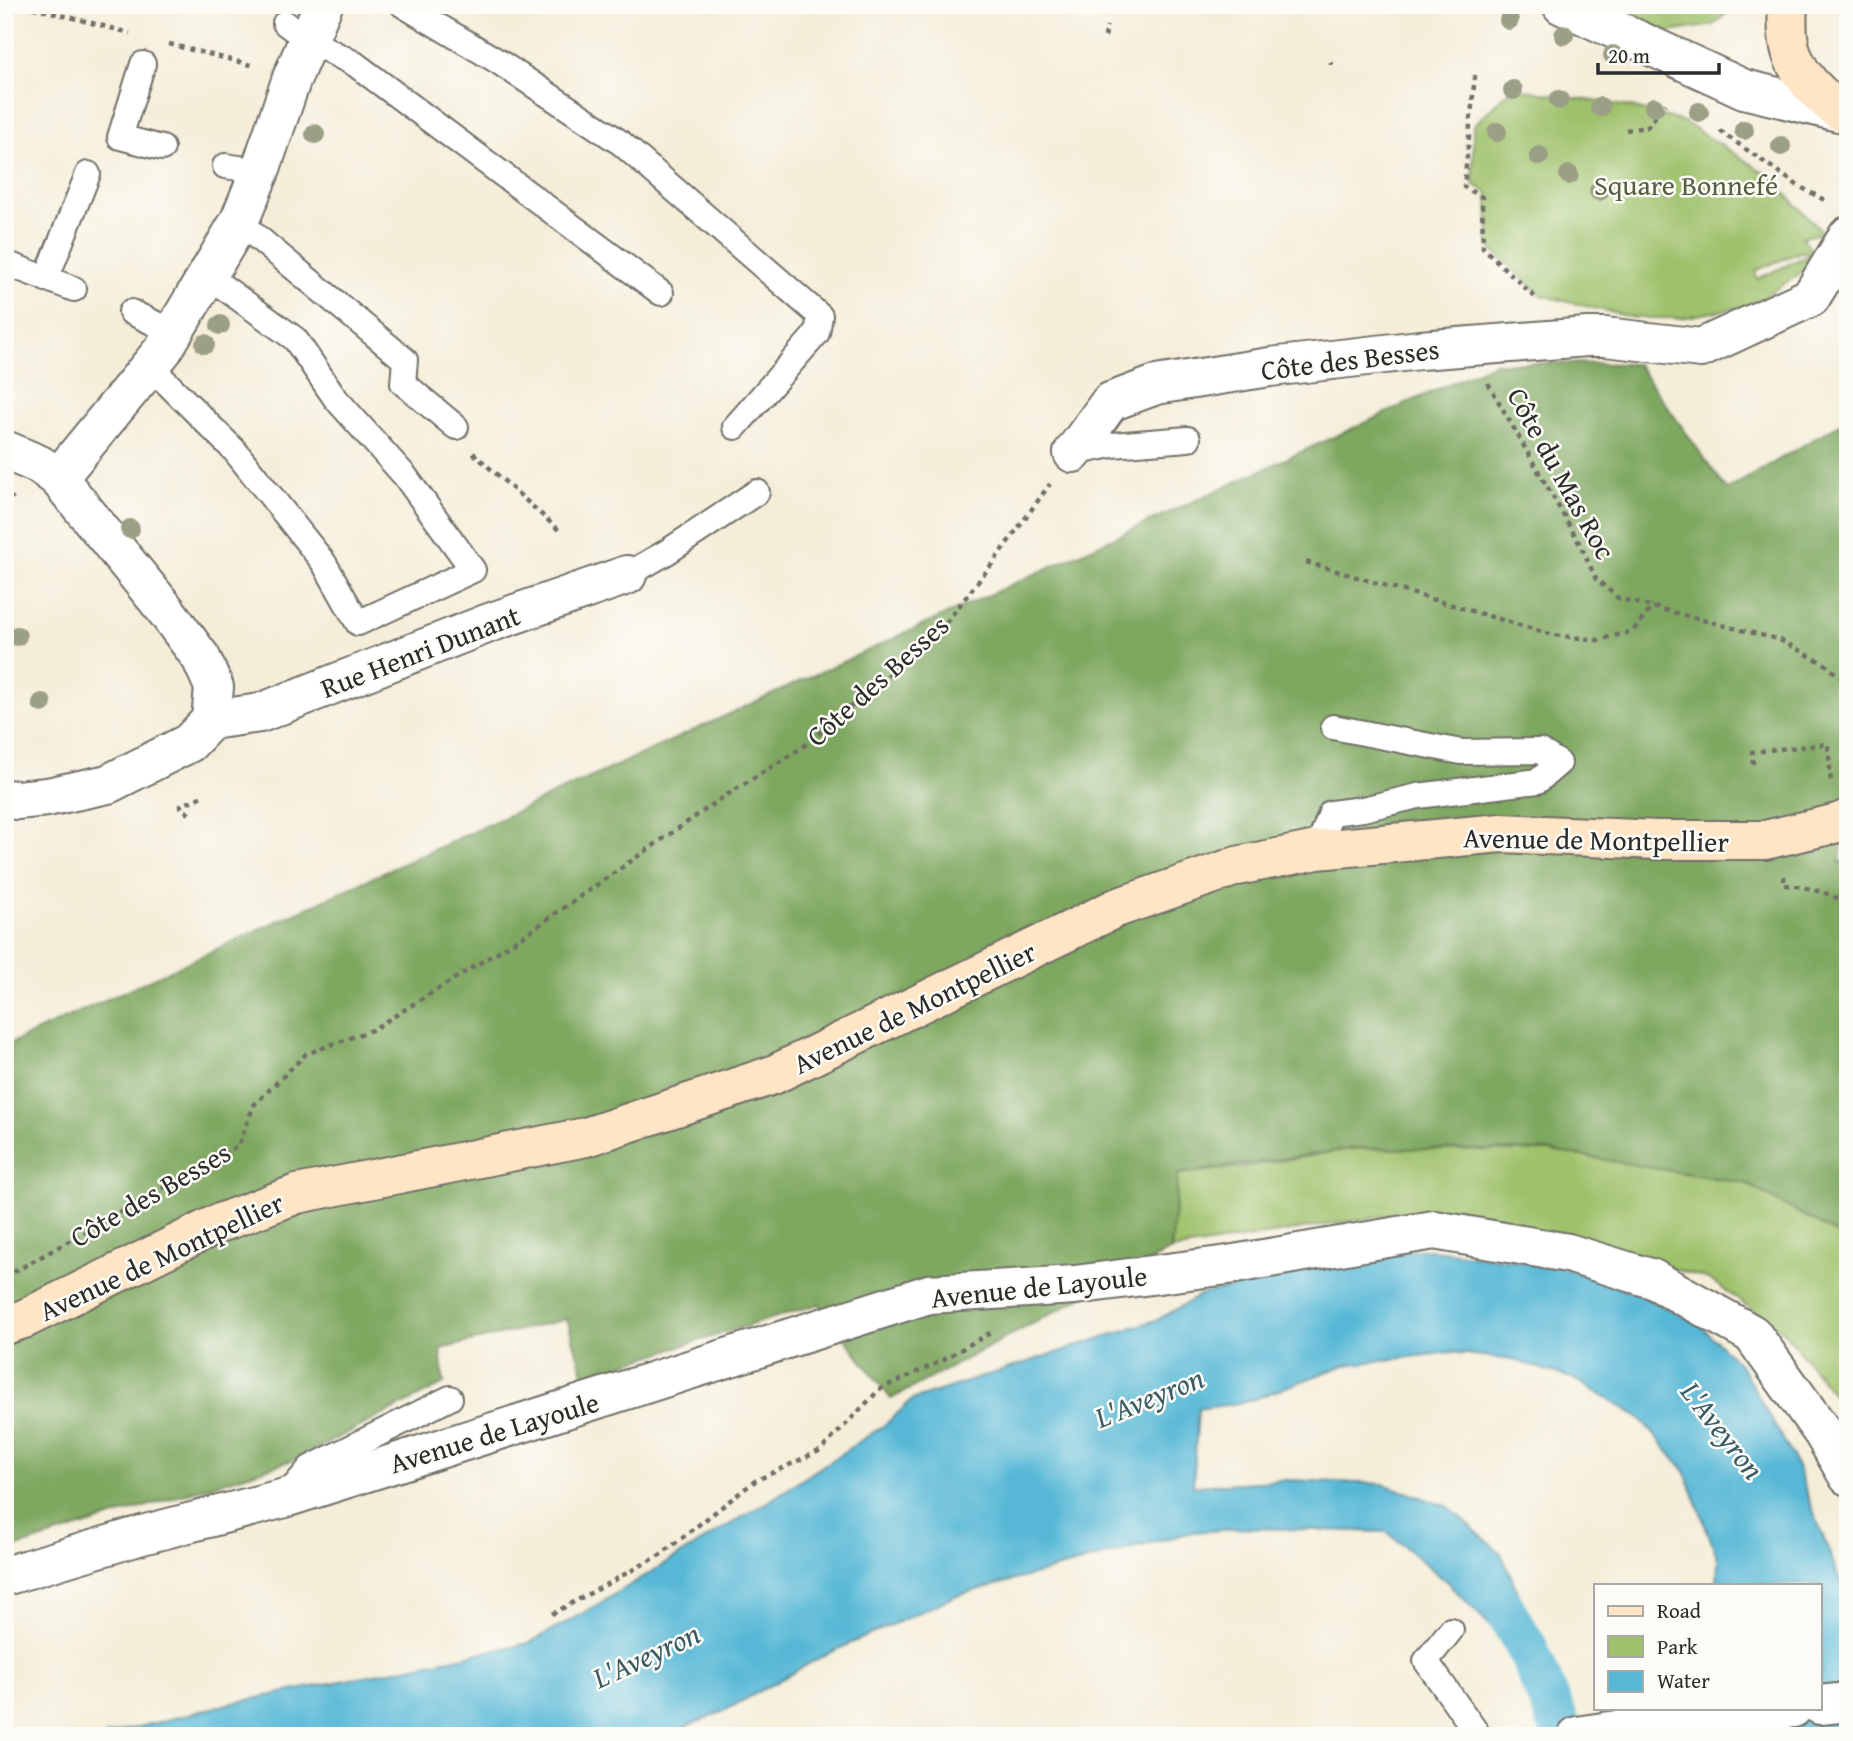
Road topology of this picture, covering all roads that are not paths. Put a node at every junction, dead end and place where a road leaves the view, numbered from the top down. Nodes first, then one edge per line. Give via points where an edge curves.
1 (323, 5) edge
2 (403, 5) edge
3 (1562, 5) edge
4 (1788, 5) edge
5 (297, 32) junction
6 (143, 64) dead end
7 (1843, 113) edge
8 (162, 148) dead end
9 (88, 174) dead end
10 (239, 222) junction
11 (1848, 236) edge
12 (5, 263) edge
13 (208, 276) junction
14 (46, 279) junction
15 (74, 289) dead end
16 (661, 293) dead end
17 (131, 312) dead end
18 (175, 333) junction
19 (150, 366) junction
20 (456, 427) road end
21 (735, 427) dead end
22 (1188, 439) dead end
23 (5, 450) edge
24 (1073, 453) joint
25 (58, 478) junction
26 (757, 492) dead end
27 (628, 575) joint
28 (211, 720) junction
29 (1334, 727) dead end
30 (1840, 798) edge
31 (5, 799) edge
32 (1317, 850) junction
33 (5, 1325) edge
34 (450, 1398) dead end
35 (1848, 1476) edge
36 (285, 1498) junction
37 (5, 1576) edge
38 (1451, 1630) dead end
39 (1848, 1702) edge
40 (1822, 1705) edge
41 (1773, 1710) edge
42 (1583, 1735) edge
43 (1479, 1736) edge

1 - 5 street
2 - 21 lane via 621,143 820,316 817,333
3 - 7 street via 1744,89
4 - 7 main road via 1786,33 1793,61 1807,82
5 - 10 street via 242,169
5 - 16 lane via 355,64
6 - 8 lane via 120,137
9 - 14 lane
10 - 13 street
10 - 20 lane via 405,360 403,383
11 - 24 street, Côte des Besses via 1811,297 1701,348 1587,337 1420,350 1156,385 1110,402
12 - 14 lane
13 - 18 street
13 - 19 lane via 295,339 336,399 405,476 473,570 358,622 324,563 235,451
14 - 15 lane
17 - 18 lane
18 - 19 street
19 - 25 street
22 - 24 lane
23 - 25 street
25 - 28 street via 201,658 214,687
26 - 27 lane
27 - 28 street, Rue Henri Dunant via 489,623 260,713
28 - 31 street via 189,743 108,784 47,797
29 - 32 lane via 1461,752 1540,751 1559,763 1538,781 1418,796 1331,813
30 - 32 main road, Avenue de Montpellier via 1838,823 1765,840 1501,832
32 - 33 main road, Avenue de Montpellier via 1237,866 1116,908 773,1074 586,1137 297,1194 217,1224
34 - 36 lane via 310,1468
35 - 36 street, Avenue de Layoule via 1752,1334 1653,1279 1569,1253 1434,1230 1088,1283 929,1294
36 - 37 street, Avenue de Layoule
38 - 43 lane via 1426,1661
39 - 40 street
41 - 42 street

